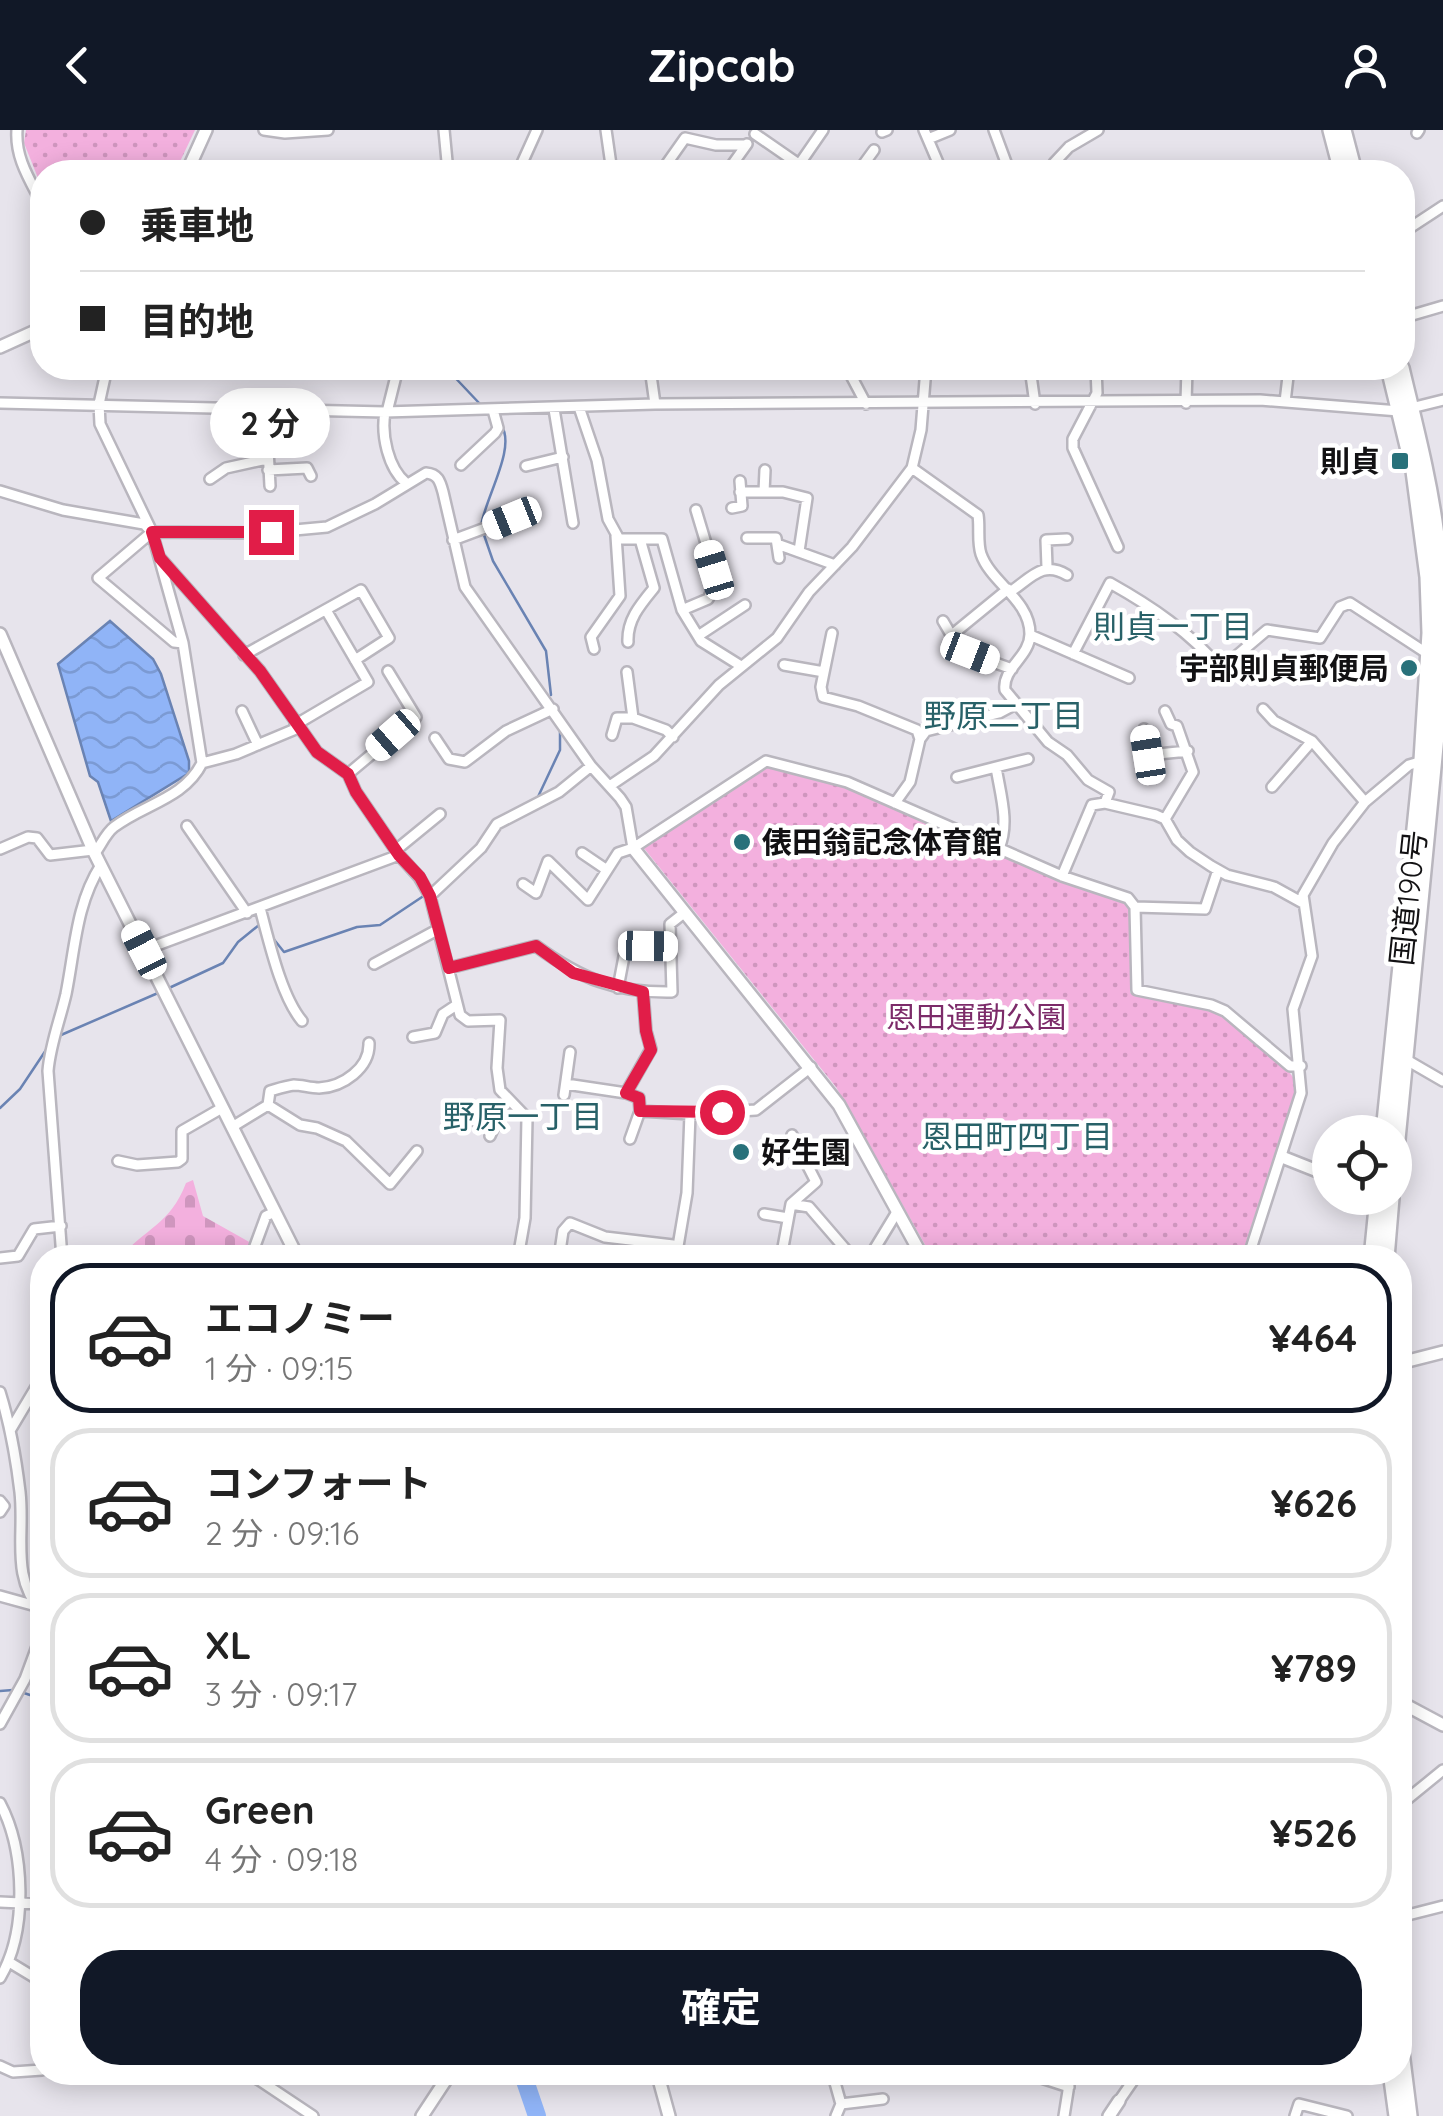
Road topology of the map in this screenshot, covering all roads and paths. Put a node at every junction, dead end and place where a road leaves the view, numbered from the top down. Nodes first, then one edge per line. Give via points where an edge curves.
1 (17, 130) edge
2 (206, 130) edge
3 (264, 130) edge
4 (328, 130) edge
5 (432, 130) edge
6 (537, 130) edge
7 (606, 130) edge
8 (824, 130) edge
9 (950, 130) edge
10 (994, 130) edge
11 (1098, 130) edge
12 (1332, 130) edge
13 (756, 132) edge
14 (444, 133) edge
15 (1087, 133) edge
16 (926, 134) edge
17 (746, 145) junction
18 (874, 150) dead end
19 (192, 160) edge
20 (447, 160) edge
21 (523, 160) edge
22 (610, 160) edge
23 (669, 160) edge
24 (735, 160) edge
25 (786, 160) edge
26 (802, 160) edge
27 (867, 160) edge
28 (937, 160) edge
29 (1006, 160) edge
30 (1057, 160) edge
31 (1339, 160) edge
32 (1348, 160) edge
33 (30, 181) edge
34 (1443, 206) edge
35 (1415, 224) edge
36 (1443, 306) edge
37 (1415, 314) edge
38 (30, 334) edge
39 (0, 348) edge
40 (104, 380) edge
41 (395, 380) edge
42 (652, 380) edge
43 (853, 380) edge
44 (925, 380) edge
45 (1032, 380) edge
46 (1096, 380) edge
47 (1187, 380) edge
48 (1288, 380) edge
49 (1394, 380) edge
50 (1402, 380) edge
51 (1443, 400) edge
52 (1285, 402) junction
53 (0, 403) edge
54 (1186, 403) junction
55 (99, 404) junction
56 (655, 404) junction
57 (866, 404) junction
58 (923, 404) junction
59 (1035, 404) junction
60 (1090, 404) junction
61 (554, 408) junction
62 (579, 408) junction
63 (1405, 409) junction
64 (266, 410) junction
65 (493, 410) junction
66 (386, 412) junction
67 (563, 456) junction
68 (268, 465) junction
69 (462, 465) dead end
70 (526, 466) dead end
71 (912, 468) junction
72 (312, 469) dead end
73 (765, 470) dead end
74 (210, 480) dead end
75 (406, 484) junction
76 (270, 486) dead end
77 (0, 490) edge
78 (764, 492) junction
79 (732, 508) dead end
80 (696, 510) dead end
81 (515, 515) dead end
82 (568, 519) dead end
83 (152, 532) junction
84 (616, 534) junction
85 (747, 538) dead end
86 (1068, 539) dead end
87 (453, 540) junction
88 (640, 540) junction
89 (778, 544) junction
90 (1118, 547) dead end
91 (799, 551) junction
92 (160, 558) junction
93 (779, 558) dead end
94 (835, 566) junction
95 (1047, 567) junction
96 (1067, 575) dead end
97 (1436, 576) edge
98 (1009, 591) junction
99 (745, 605) dead end
100 (326, 610) junction
101 (682, 610) junction
102 (944, 621) dead end
103 (832, 633) dead end
104 (0, 634) edge
105 (953, 634) junction
106 (698, 636) junction
107 (1030, 636) junction
108 (628, 642) dead end
109 (183, 643) junction
110 (594, 649) dead end
111 (1073, 654) junction
112 (1430, 655) junction
113 (244, 656) junction
114 (355, 660) junction
115 (784, 665) dead end
116 (741, 666) junction
117 (1012, 669) junction
118 (388, 671) dead end
119 (628, 672) dead end
120 (824, 672) junction
121 (1129, 678) dead end
122 (1016, 704) junction
123 (553, 709) junction
124 (1262, 709) dead end
125 (242, 710) dead end
126 (1165, 711) dead end
127 (1441, 715) edge
128 (633, 718) junction
129 (296, 726) junction
130 (1144, 729) dead end
131 (612, 736) dead end
132 (435, 738) dead end
133 (673, 738) junction
134 (920, 738) junction
135 (1312, 741) junction
136 (258, 745) junction
137 (1188, 751) junction
138 (1028, 759) dead end
139 (1428, 760) junction
140 (202, 763) junction
141 (591, 766) junction
142 (996, 767) junction
143 (348, 774) junction
144 (956, 777) dead end
145 (610, 785) junction
146 (1272, 787) dead end
147 (1365, 802) junction
148 (895, 803) junction
149 (1104, 803) junction
150 (440, 814) dead end
151 (1165, 820) junction
152 (187, 826) dead end
153 (633, 848) junction
154 (999, 848) junction
155 (0, 849) edge
156 (398, 853) junction
157 (582, 853) dead end
158 (97, 856) junction
159 (607, 870) junction
160 (1218, 870) junction
161 (1062, 876) junction
162 (523, 884) dead end
163 (430, 896) junction
164 (1302, 902) junction
165 (1135, 907) junction
166 (260, 908) junction
167 (247, 913) junction
168 (684, 913) junction
169 (437, 930) junction
170 (671, 947) junction
171 (144, 950) junction
172 (374, 964) dead end
173 (449, 968) junction
174 (618, 988) junction
175 (643, 992) junction
176 (455, 1006) junction
177 (302, 1021) dead end
178 (413, 1037) dead end
179 (369, 1043) dead end
180 (570, 1052) dead end
181 (1405, 1059) junction
182 (811, 1066) junction
183 (1301, 1066) junction
184 (1443, 1081) edge
185 (626, 1093) junction
186 (508, 1098) junction
187 (268, 1105) junction
188 (222, 1108) junction
189 (640, 1111) junction
190 (690, 1114) junction
191 (1386, 1115) edge
192 (1399, 1115) edge
193 (456, 1117) dead end
194 (493, 1124) junction
195 (232, 1127) junction
196 (792, 1134) dead end
197 (490, 1136) dead end
198 (630, 1138) dead end
199 (417, 1151) dead end
200 (1282, 1157) junction
201 (118, 1161) dead end
202 (1312, 1169) edge
203 (791, 1204) junction
204 (275, 1212) junction
205 (898, 1212) junction
206 (764, 1214) dead end
207 (1382, 1215) edge
208 (1386, 1215) edge
209 (788, 1218) junction
210 (61, 1226) junction
211 (62, 1245) edge
212 (255, 1245) edge
213 (292, 1245) edge
214 (520, 1245) edge
215 (561, 1245) edge
216 (673, 1245) dead end
217 (678, 1245) edge
218 (783, 1245) edge
219 (841, 1245) edge
220 (877, 1245) edge
221 (916, 1245) edge
222 (1252, 1245) edge
223 (1375, 1245) edge
224 (1386, 1245) edge
225 (0, 1258) edge
226 (1443, 1352) edge
227 (1412, 1360) edge
228 (0, 1392) edge
229 (30, 1398) edge
230 (10, 1430) junction
231 (0, 1501) edge
232 (0, 1512) edge
233 (30, 1588) edge
234 (0, 1596) edge
235 (30, 1607) edge
236 (30, 1666) edge
237 (14, 1694) junction
238 (0, 1696) edge
239 (1412, 1709) edge
240 (0, 1724) edge
241 (1443, 1726) edge
242 (1443, 1770) edge
243 (1412, 1795) edge
244 (0, 1803) edge
245 (0, 1902) edge
246 (18, 1904) junction
247 (30, 1904) edge
248 (1443, 1906) edge
249 (1412, 1915) edge
250 (9, 1962) junction
251 (30, 1975) edge
252 (0, 1978) edge
253 (0, 2066) edge
254 (30, 2071) edge
255 (266, 2085) edge
256 (442, 2085) edge
257 (661, 2085) edge
258 (835, 2085) edge
259 (1063, 2085) edge
260 (1130, 2085) edge
261 (1393, 2085) edge
262 (1406, 2085) edge
263 (1069, 2087) joint
264 (883, 2099) dead end
265 (1119, 2101) joint
266 (840, 2104) junction
267 (313, 2116) edge
268 (422, 2116) edge
269 (669, 2116) edge
270 (836, 2116) edge
271 (1064, 2116) edge
272 (1109, 2116) edge
273 (1295, 2116) edge
274 (1347, 2116) edge
275 (1397, 2116) edge
276 (1410, 2116) edge

1 - 33 street
2 - 19 street
3 - 4 street
5 - 14 street
6 - 21 street
7 - 22 street
8 - 26 street
9 - 16 street
10 - 29 street
11 - 15 street
12 - 31 highway
12 - 32 highway
13 - 17 street
13 - 25 street
14 - 20 street
15 - 30 street
16 - 28 street
17 - 23 street via 685,138
17 - 24 street
18 - 27 street
34 - 35 street
36 - 37 street
38 - 39 street
40 - 55 street
41 - 66 street
42 - 56 street
43 - 57 street
44 - 58 street
45 - 59 street
46 - 60 street
47 - 54 street
48 - 52 street
49 - 63 highway, 国道190号
50 - 63 highway, 国道190号
51 - 63 street
52 - 54 street
52 - 63 street
53 - 55 street
54 - 60 street
55 - 64 street
55 - 83 street via 100,424
56 - 57 street
56 - 62 street
57 - 58 street
58 - 59 street
58 - 71 street
59 - 60 street
60 - 90 street via 1073,448
61 - 62 street
61 - 65 street
61 - 67 street
62 - 84 street
63 - 97 highway, 国道190号
64 - 66 street
64 - 68 street
65 - 66 street
65 - 69 street via 498,428
66 - 75 street via 387,449
67 - 70 street
67 - 82 street
68 - 72 street
68 - 74 street via 226,468
68 - 76 street
71 - 94 street
71 - 98 street via 974,509 980,552
73 - 78 street
75 - 83 street via 327,527
75 - 87 street via 426,473 439,479
77 - 83 street via 50,507 144,524
78 - 79 street via 740,487 742,506
78 - 91 street via 807,498
80 - 101 street via 717,580 708,598
81 - 87 street
83 - 92 street
83 - 109 street via 98,578
84 - 88 street
84 - 110 street via 620,596 591,637
85 - 89 street via 776,538
86 - 95 street via 1046,540
87 - 123 street via 465,587
88 - 101 street via 662,539
88 - 108 street via 654,588 627,628
89 - 91 street
89 - 93 street
91 - 94 street
92 - 109 street
92 - 113 street
94 - 116 street via 777,638
95 - 96 street
95 - 98 street
97 - 112 highway, 国道190号
97 - 127 highway, 国道190号
98 - 105 street
98 - 107 street
99 - 106 street
100 - 113 street
100 - 114 street
100 - 114 street via 362,590 389,638
101 - 106 street
102 - 105 street
103 - 120 street
104 - 158 street
105 - 117 street via 960,650
106 - 116 street
107 - 111 street
107 - 117 street
109 - 140 street
111 - 112 street via 1110,582 1150,605 1221,669 1267,630 1320,638 1340,606 1350,603
111 - 121 street
112 - 139 highway, 国道190号
113 - 129 street
114 - 129 street via 368,682
115 - 120 street
116 - 133 street
117 - 122 street via 1004,682
118 - 143 street via 416,716
119 - 128 street
120 - 134 street via 823,696 918,730
122 - 134 street
122 - 149 street via 1088,780 1109,792
123 - 132 street via 506,731 466,762 445,762
123 - 141 street
124 - 135 street
125 - 136 street
126 - 137 street
127 - 139 highway, 国道190号
128 - 131 street via 617,718
128 - 133 street
129 - 136 street
129 - 143 street
130 - 137 street via 1148,755
133 - 145 street
134 - 148 street via 910,782
135 - 146 street
135 - 147 street
136 - 140 street
137 - 151 street via 1190,782
138 - 142 street
139 - 147 street via 1409,765
139 - 181 highway, 国道190号
139 - 191 highway, 国道190号
140 - 158 street via 194,780 111,829
141 - 145 street
141 - 163 street via 559,792 497,824
142 - 144 street
142 - 154 street via 1005,835
143 - 156 street
145 - 153 street via 626,807
147 - 164 street via 1333,843
148 - 153 street via 848,782 766,762
148 - 154 street
149 - 151 street
149 - 161 street via 1092,805
150 - 156 street
151 - 160 street via 1176,840
152 - 167 street
153 - 159 street via 618,853
153 - 168 street
154 - 161 street
155 - 158 street via 28,837 50,854
156 - 163 street
156 - 166 street
157 - 159 street
158 - 171 street
158 - 210 street via 48,1071
159 - 162 street via 588,900 548,861 536,893
160 - 164 street
160 - 165 street via 1205,909
161 - 165 street via 1128,898
163 - 169 street
164 - 183 street via 1312,956 1294,1009
165 - 183 street via 1137,990 1224,1011 1290,1066
166 - 167 street
166 - 177 street via 290,1006
167 - 171 street
168 - 170 street via 670,924
168 - 182 street
169 - 172 street
169 - 173 street
170 - 174 street via 626,946
170 - 175 street via 672,992
171 - 188 street
173 - 174 street via 536,946 573,973
173 - 176 street
174 - 175 street
175 - 185 street via 651,1050
176 - 178 street via 435,1033
176 - 186 street via 468,1022 500,1020 497,1068
179 - 187 street via 362,1067 338,1084 270,1090
180 - 185 street via 565,1089
181 - 184 street
181 - 192 highway, 国道190号
182 - 190 street via 756,1110
182 - 205 street
183 - 200 street via 1301,1093
185 - 189 street via 639,1098
186 - 194 street
186 - 214 street via 527,1118
187 - 195 street
187 - 199 street via 300,1125 346,1140 390,1184
188 - 195 street
188 - 201 street via 182,1131 178,1162
189 - 190 street
189 - 198 street
190 - 217 street
193 - 194 street
194 - 197 street
195 - 204 street
196 - 203 street via 816,1182
200 - 202 street
200 - 222 street
203 - 209 street
203 - 219 street via 809,1207
204 - 212 street via 266,1216
204 - 213 street
205 - 220 street
205 - 221 street
206 - 209 street
207 - 223 highway
208 - 224 highway
209 - 218 street
210 - 211 street
210 - 225 street via 34,1229 18,1256
215 - 216 street via 570,1223 605,1236
226 - 227 street
228 - 230 street
229 - 230 street
230 - 233 street via 20,1493 20,1564
231 - 232 street
234 - 235 street
236 - 237 street
237 - 238 street
237 - 240 street
239 - 241 street
242 - 243 street
244 - 246 street via 12,1836
245 - 246 street
246 - 247 street
246 - 250 street
248 - 249 street
250 - 251 street
250 - 252 street
253 - 254 street
255 - 267 street
256 - 268 street
257 - 269 street
258 - 266 street
259 - 263 street
260 - 265 street
261 - 275 highway
262 - 276 highway
263 - 271 street
264 - 266 street
265 - 272 street
266 - 270 street
273 - 274 street via 1299,2104

